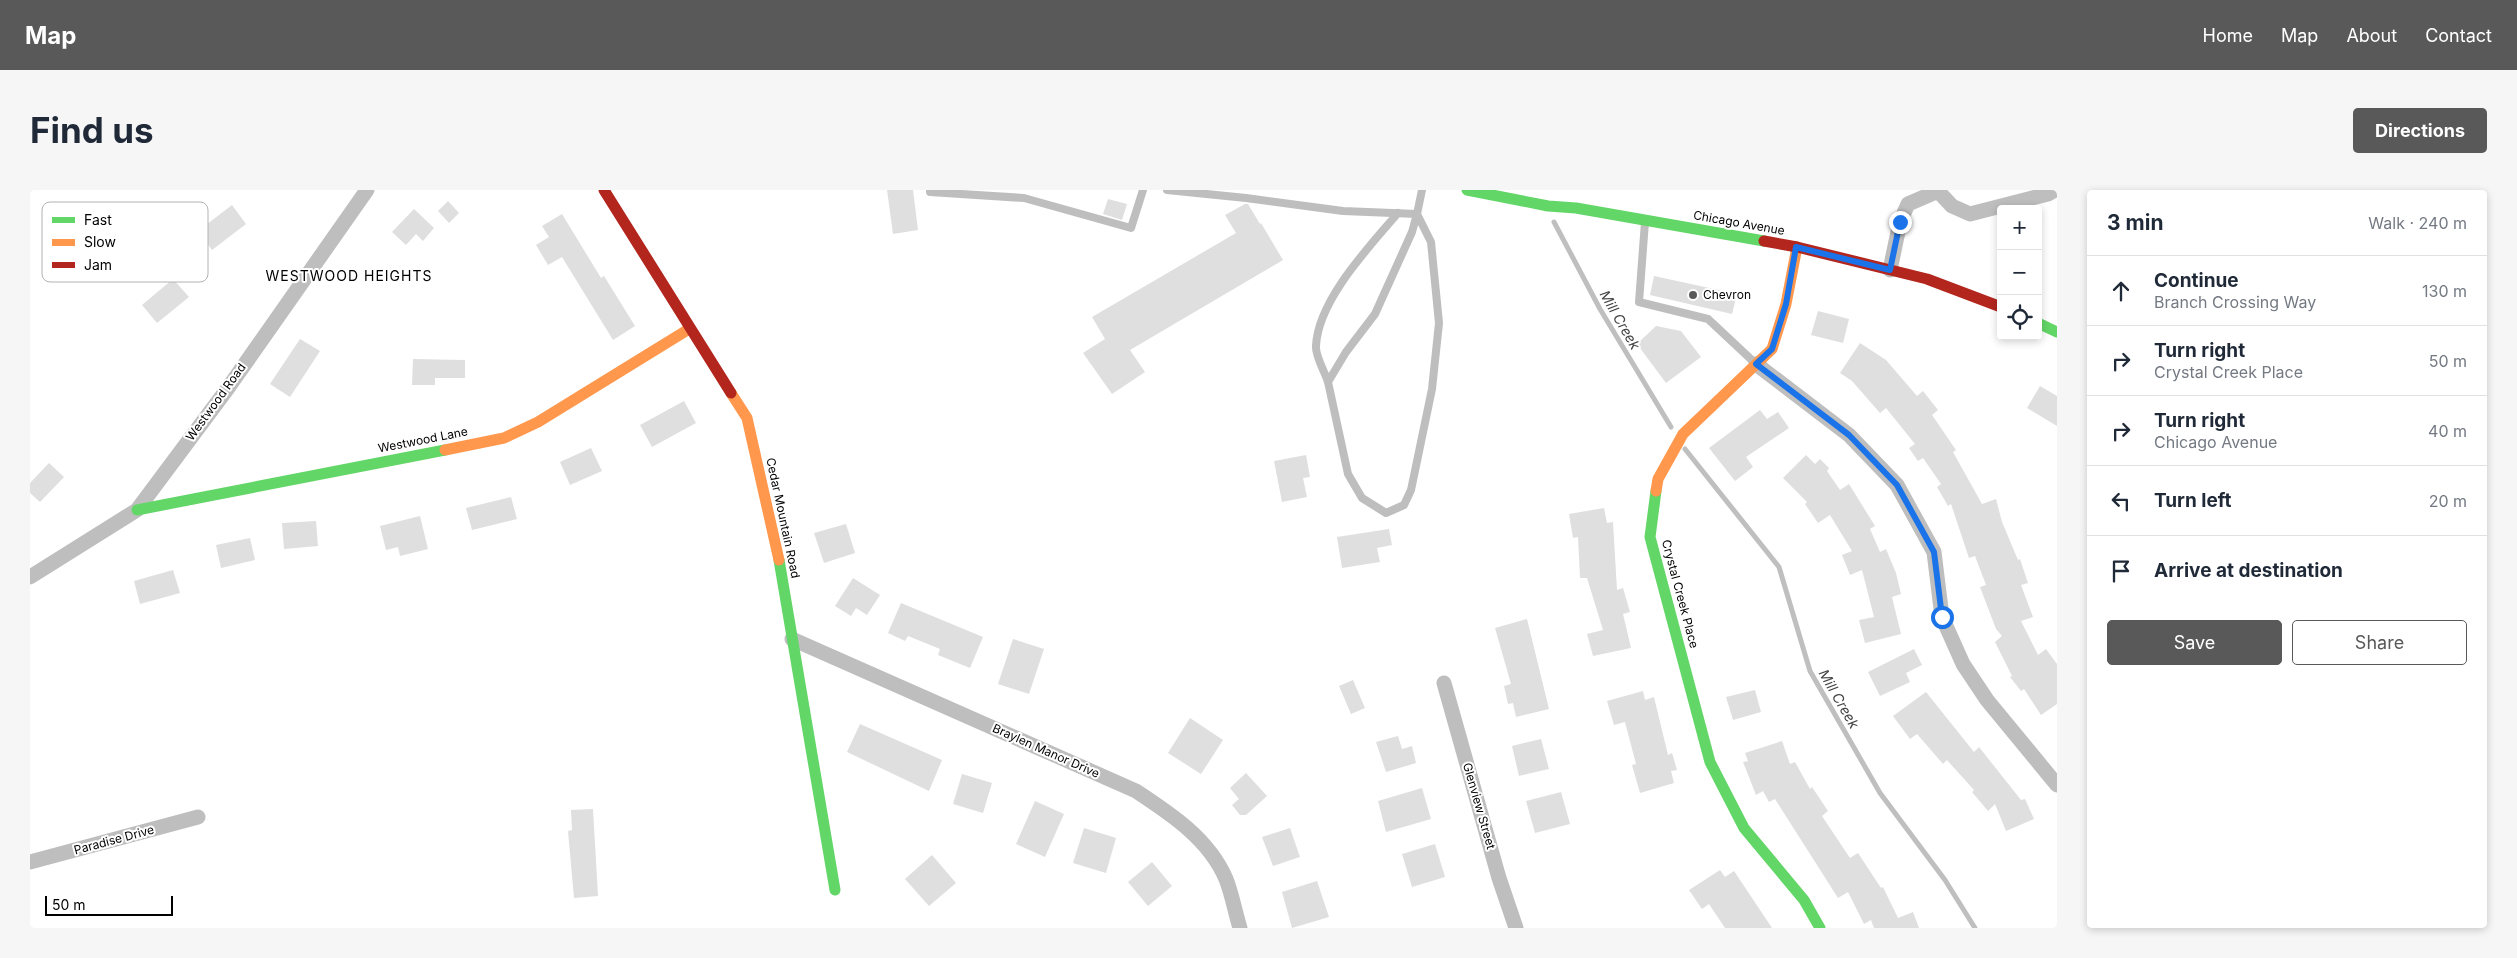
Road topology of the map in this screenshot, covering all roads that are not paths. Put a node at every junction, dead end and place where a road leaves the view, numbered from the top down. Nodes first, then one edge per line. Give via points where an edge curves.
1 (367, 190) edge
2 (604, 190) edge
3 (930, 190) edge
4 (1143, 190) edge
5 (1167, 190) edge
6 (1422, 190) edge
7 (1467, 190) edge
8 (1937, 190) edge
9 (2055, 190) edge
10 (1398, 213) junction
11 (1417, 214) junction
12 (1645, 220) junction
13 (1796, 247) junction
14 (1890, 270) junction
15 (1997, 306) edge
16 (2042, 325) edge
17 (689, 329) junction
18 (2057, 332) edge
19 (1756, 364) junction
20 (1328, 382) junction
21 (137, 510) junction
22 (30, 578) edge
23 (792, 639) junction
24 (1444, 683) dead end
25 (2057, 785) edge
26 (198, 817) dead end
27 (30, 862) edge
28 (835, 890) dead end
29 (1240, 928) edge
30 (1516, 928) edge
31 (1820, 928) edge

1 - 21 street, Westwood Road via 228,388
2 - 17 street, Cedar Mountain Road
3 - 4 lane via 1024,198 1131,228
5 - 10 lane via 1343,211
6 - 11 lane
7 - 12 street, Chicago Avenue
8 - 9 street via 1952,206 1970,214
8 - 14 street via 1908,204 1900,222
10 - 11 lane
10 - 20 lane via 1363,254 1323,313 1316,348
11 - 20 lane via 1375,314
11 - 20 lane via 1431,242 1439,323 1432,389 1411,490 1404,506 1386,513 1362,498 1348,474
12 - 13 street, Chicago Avenue
12 - 19 lane via 1639,302 1708,319
13 - 14 street, Chicago Avenue
13 - 19 street, Crystal Creek Place via 1786,304 1772,349
14 - 15 street, Chicago Avenue
16 - 18 street
17 - 21 street, Westwood Lane via 538,422 504,438
17 - 23 street, Cedar Mountain Road via 747,418 775,539
19 - 25 street via 1849,435 1897,485 1934,552 1942,617 1963,664 1987,700
19 - 31 street, Crystal Creek Place via 1683,434 1658,479 1650,537 1710,762 1744,828 1804,900
21 - 22 street, Westwood Road
23 - 28 street, Cedar Mountain Road
23 - 29 street, Braylen Manor Drive via 1136,791 1171,814 1208,848 1226,880
24 - 30 street, Glenview Street
26 - 27 street, Paradise Drive

